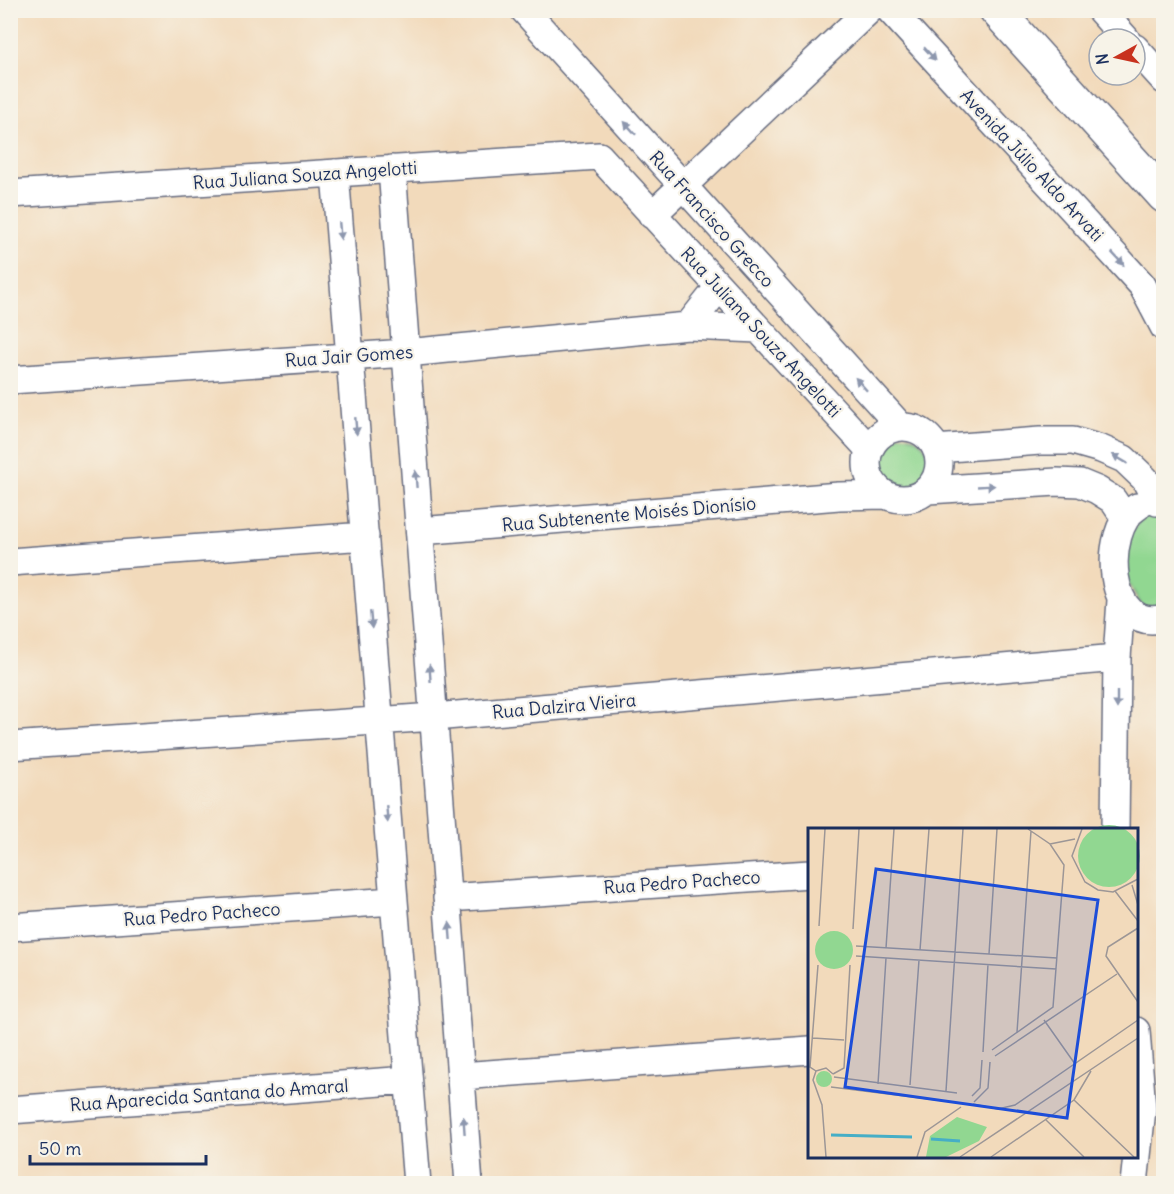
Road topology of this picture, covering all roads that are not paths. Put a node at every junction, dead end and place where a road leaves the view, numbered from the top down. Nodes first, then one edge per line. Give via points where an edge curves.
1 (524, 10) edge
2 (869, 10) edge
3 (890, 10) edge
4 (996, 10) edge
5 (1101, 10) edge
6 (1116, 27) edge
7 (1147, 61) edge
8 (1164, 80) edge
9 (392, 169) junction
10 (335, 173) junction
11 (683, 187) junction
12 (10, 194) edge
13 (1164, 196) edge
14 (652, 215) junction
15 (719, 286) junction
16 (688, 326) junction
17 (1164, 327) edge
18 (758, 329) junction
19 (406, 353) junction
20 (350, 357) junction
21 (10, 380) edge
22 (901, 427) junction
23 (869, 449) junction
24 (936, 449) junction
25 (877, 487) junction
26 (928, 490) junction
27 (1160, 504) edge
28 (1125, 519) junction
29 (420, 531) junction
30 (364, 536) junction
31 (10, 562) edge
32 (1120, 600) junction
33 (1164, 618) edge
34 (1117, 658) junction
35 (434, 717) junction
36 (380, 720) junction
37 (10, 746) edge
38 (1115, 828) edge
39 (808, 874) edge
40 (447, 898) junction
41 (394, 901) junction
42 (10, 927) edge
43 (1138, 1042) edge
44 (808, 1050) edge
45 (460, 1076) junction
46 (408, 1080) junction
47 (10, 1110) edge
48 (1138, 1146) edge
49 (1137, 1158) edge
50 (417, 1184) edge
51 (469, 1184) edge
52 (1134, 1184) edge

11 -> 1 street, Rua Francisco Grecco
2 - 11 street
3 -> 17 street, Avenida Júlio Aldo Arvati via 1142,285
4 - 13 main road
5 - 6 street
7 - 8 street
9 - 10 street, Rua Juliana Souza Angelotti
9 - 14 street, Rua Juliana Souza Angelotti via 599,156
9 - 19 street
10 - 12 street, Rua Juliana Souza Angelotti
10 -> 20 street
11 - 14 street
22 -> 11 street, Rua Francisco Grecco
14 - 15 street, Rua Juliana Souza Angelotti
15 - 16 street
15 - 18 street, Rua Juliana Souza Angelotti
16 - 18 street, Rua Jair Gomes
16 - 19 street, Rua Jair Gomes
18 - 23 street, Rua Juliana Souza Angelotti
19 - 20 street, Rua Jair Gomes
29 -> 19 street
20 - 21 street, Rua Jair Gomes
20 -> 30 street
22 - 23 street via 879,436
22 - 24 street via 926,435
23 - 25 street via 867,469
24 - 26 street via 938,473
27 -> 24 street via 1145,479 1124,459 1073,441
25 - 26 street via 895,499 906,500
25 - 29 street, Rua Subtenente Moisés Dionísio via 839,496
26 -> 28 street via 1080,483 1113,500
27 - 28 street via 1142,504
28 - 32 street via 1116,541 1114,562
35 -> 29 street
30 - 31 street
30 -> 36 street
32 - 33 street via 1142,619
32 - 34 street
34 - 35 street, Rua Dalzira Vieira
34 -> 38 street
35 - 36 street, Rua Dalzira Vieira
35 - 40 street
36 - 37 street, Rua Dalzira Vieira
36 -> 41 street
39 - 40 street, Rua Pedro Pacheco
45 -> 40 street
41 - 42 street, Rua Pedro Pacheco
41 - 46 street
43 - 48 street via 1142,1109
44 - 45 street
51 -> 45 street
46 - 47 street, Rua Aparecida Santana do Amaral
46 - 50 street
49 - 52 street

